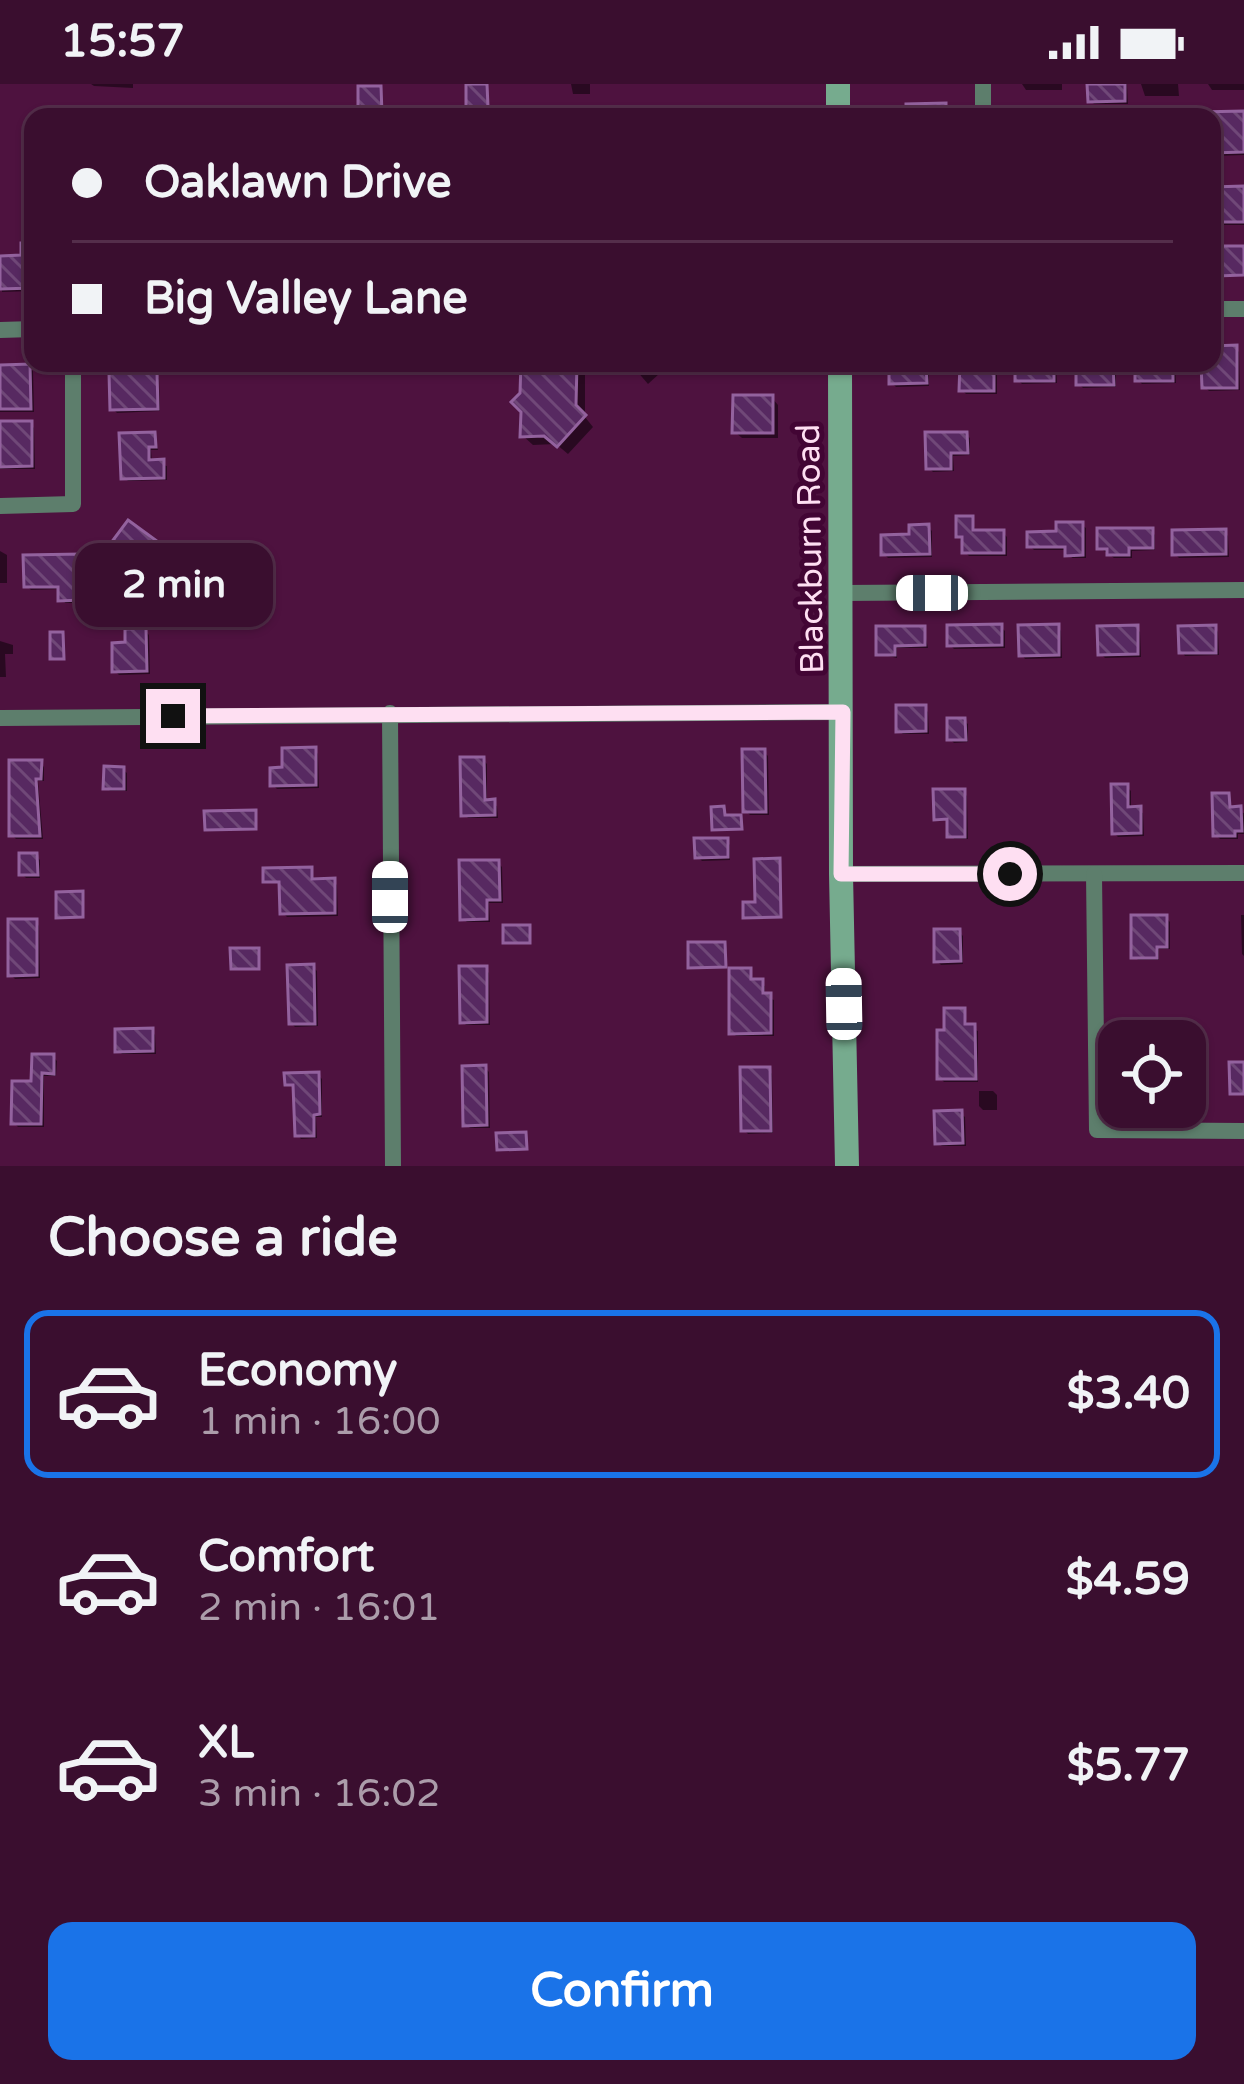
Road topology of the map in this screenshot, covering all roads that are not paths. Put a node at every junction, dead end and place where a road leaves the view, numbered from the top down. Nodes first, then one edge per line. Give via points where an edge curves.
1 (73, 372) edge
2 (840, 372) edge
3 (0, 506) edge
4 (1244, 590) edge
5 (843, 593) junction
6 (843, 712) junction
7 (390, 713) junction
8 (0, 718) edge
9 (1244, 873) edge
10 (841, 874) junction
11 (1094, 874) junction
12 (1244, 1131) edge
13 (393, 1166) edge
14 (847, 1166) edge

1 - 3 street via 73,504
2 - 5 main road, Blackburn Road
4 - 5 street
5 - 6 main road, Blackburn Road
6 - 7 street
6 - 10 main road, Blackburn Road
7 - 8 street
7 - 13 street
9 - 11 street
10 - 11 street
10 - 14 main road, Blackburn Road
11 - 12 street via 1097,1130

